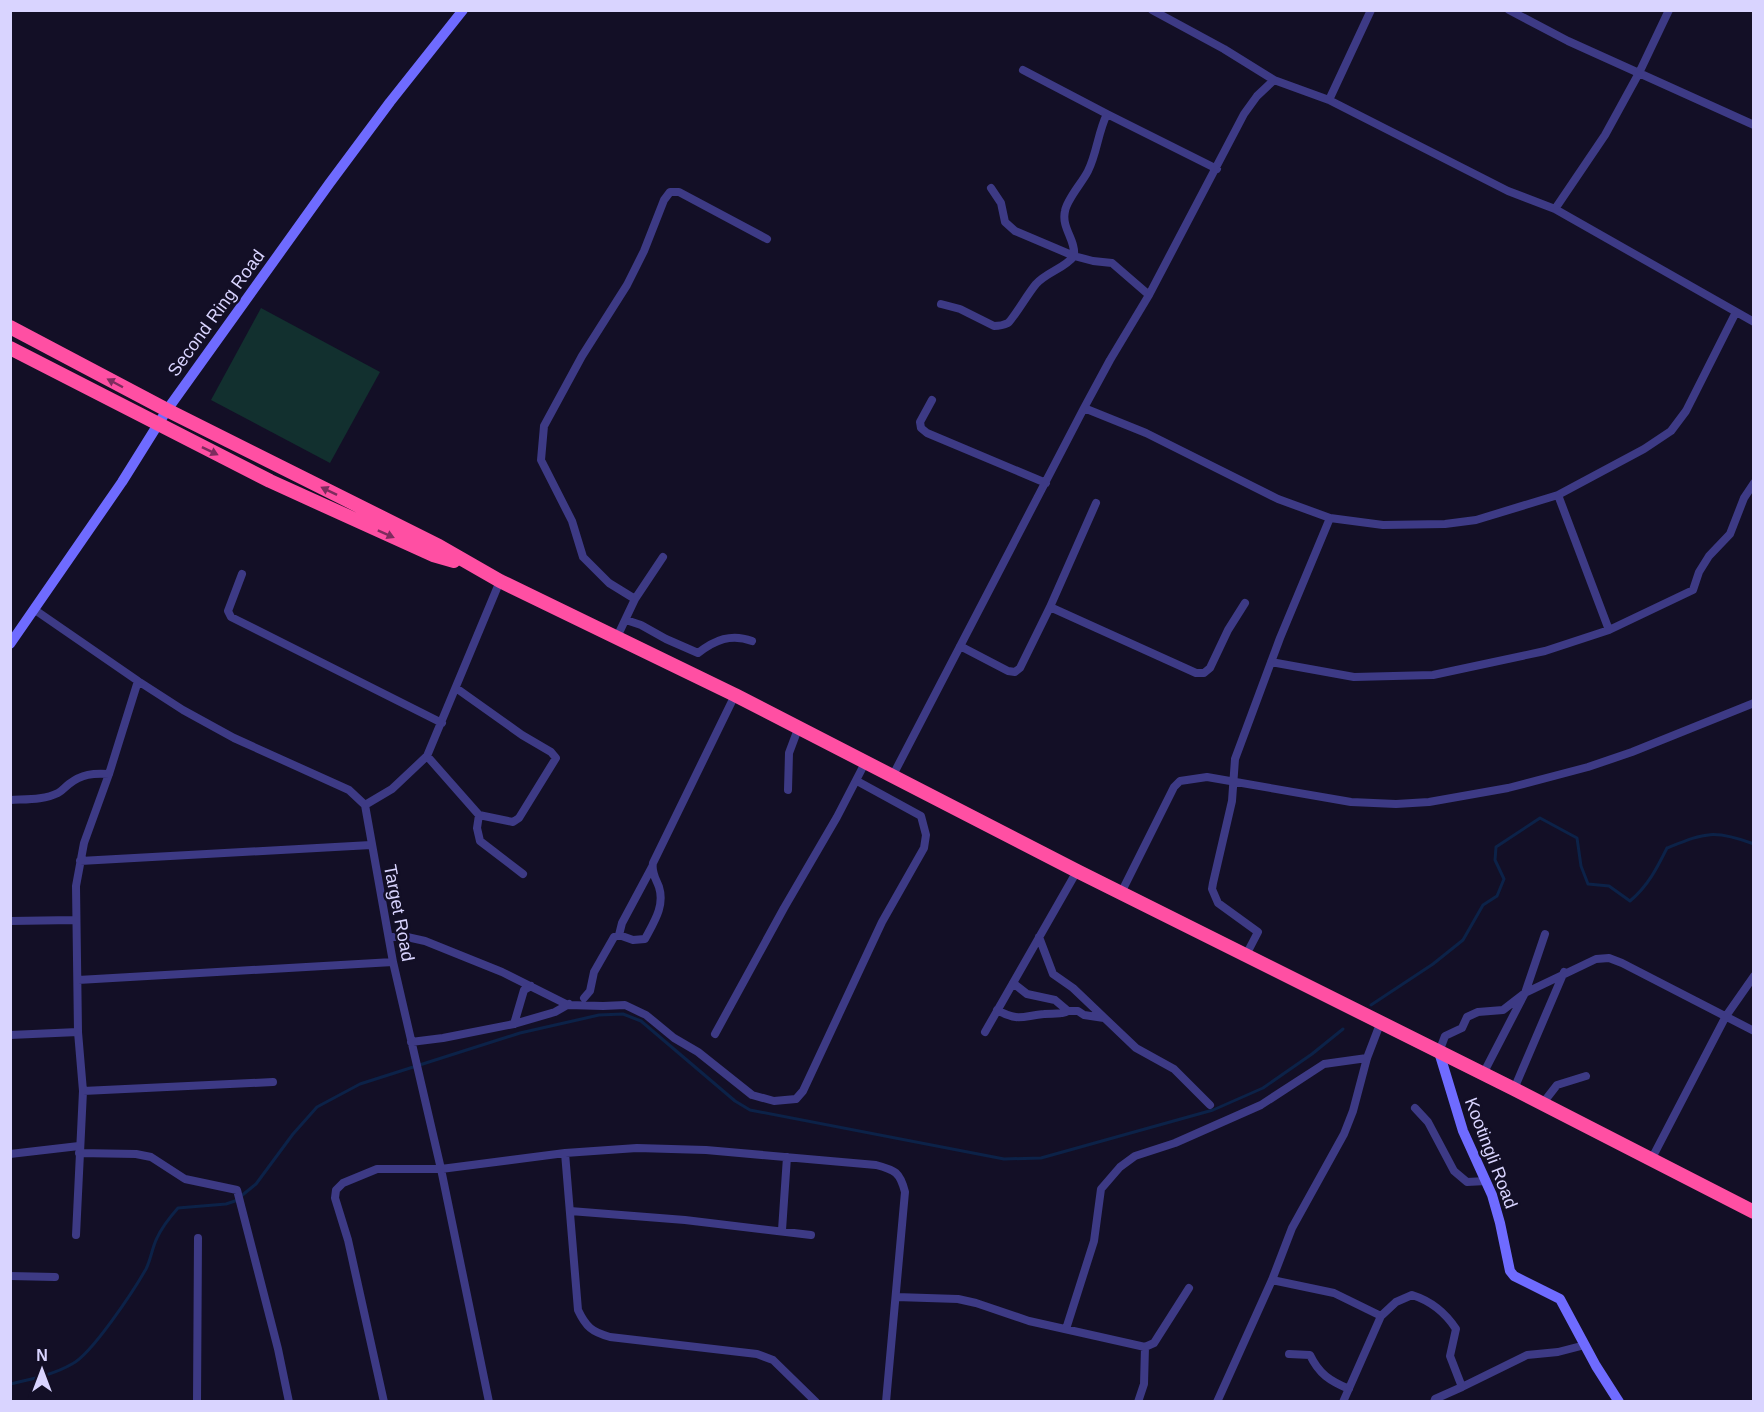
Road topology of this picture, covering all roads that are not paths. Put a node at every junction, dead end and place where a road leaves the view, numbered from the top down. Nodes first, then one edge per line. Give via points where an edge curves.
1 (462, 10) edge
2 (1152, 10) edge
3 (1371, 10) edge
4 (1509, 10) edge
5 (1669, 10) edge
6 (1023, 70) dead end
7 (1639, 73) junction
8 (1274, 80) junction
9 (1329, 100) junction
10 (1107, 114) junction
11 (1754, 125) edge
12 (1217, 169) junction
13 (991, 188) dead end
14 (1555, 209) junction
15 (767, 239) dead end
16 (1074, 256) junction
17 (1149, 295) junction
18 (940, 303) dead end
19 (1736, 312) junction
20 (1754, 321) edge
21 (10, 327) edge
22 (10, 348) edge
23 (932, 399) dead end
24 (1084, 408) junction
25 (167, 410) junction
26 (158, 424) junction
27 (1046, 483) junction
28 (1754, 483) edge
29 (1558, 495) junction
30 (1096, 503) dead end
31 (1330, 518) junction
32 (663, 557) dead end
33 (474, 567) junction
34 (242, 574) dead end
35 (500, 581) junction
36 (635, 599) junction
37 (1245, 603) dead end
38 (1050, 607) junction
39 (35, 610) junction
40 (626, 620) junction
41 (1609, 630) junction
42 (617, 637) junction
43 (752, 641) dead end
44 (10, 644) edge
45 (960, 646) junction
46 (1271, 662) junction
47 (138, 681) junction
48 (456, 688) junction
49 (735, 696) junction
50 (1754, 703) edge
51 (442, 723) junction
52 (798, 729) junction
53 (427, 756) junction
54 (865, 763) junction
55 (109, 774) junction
56 (892, 777) junction
57 (857, 781) junction
58 (1233, 783) junction
59 (788, 790) dead end
60 (10, 800) edge
61 (365, 805) junction
62 (480, 815) junction
63 (371, 845) junction
64 (80, 861) junction
65 (652, 867) junction
66 (1077, 872) junction
67 (523, 874) dead end
68 (1121, 893) junction
69 (75, 920) junction
70 (10, 921) edge
71 (1545, 934) dead end
72 (620, 935) junction
73 (389, 937) junction
74 (1039, 937) junction
75 (1246, 955) junction
76 (393, 962) junction
77 (1564, 972) junction
78 (1754, 976) edge
79 (78, 980) junction
80 (1013, 983) junction
81 (531, 986) junction
82 (1525, 993) junction
83 (584, 999) junction
84 (568, 1005) junction
85 (603, 1006) junction
86 (997, 1010) junction
87 (1068, 1011) junction
88 (1726, 1016) junction
89 (1105, 1018) junction
90 (1374, 1020) junction
91 (514, 1024) junction
92 (1754, 1031) edge
93 (78, 1032) junction
94 (985, 1032) dead end
95 (715, 1034) dead end
96 (10, 1035) edge
97 (412, 1045) junction
98 (1439, 1052) junction
99 (1367, 1058) junction
100 (1484, 1074) junction
101 (1586, 1076) dead end
102 (273, 1082) dead end
103 (1514, 1089) junction
104 (83, 1090) junction
105 (1543, 1104) junction
106 (1210, 1105) dead end
107 (1415, 1108) dead end
108 (79, 1150) junction
109 (565, 1153) junction
110 (10, 1154) edge
111 (787, 1157) junction
112 (1651, 1160) junction
113 (441, 1168) junction
114 (1486, 1181) junction
115 (570, 1211) junction
116 (1754, 1212) edge
117 (782, 1230) junction
118 (76, 1234) dead end
119 (811, 1235) dead end
120 (198, 1238) dead end
121 (10, 1275) edge
122 (55, 1277) dead end
123 (1272, 1280) junction
124 (1189, 1288) dead end
125 (896, 1297) junction
126 (1381, 1316) junction
127 (1066, 1329) junction
128 (1585, 1345) junction
129 (1144, 1347) junction
130 (1289, 1354) dead end
131 (1462, 1387) junction
132 (1349, 1389) junction
133 (197, 1401) edge
134 (289, 1401) edge
135 (384, 1401) edge
136 (489, 1401) edge
137 (816, 1401) edge
138 (886, 1401) edge
139 (1138, 1401) edge
140 (1217, 1401) edge
141 (1343, 1401) edge
142 (1434, 1401) edge
143 (1619, 1401) edge

1 - 25 street, Second Ring Road via 329,183
2 - 8 street
3 - 9 street
4 - 7 street
5 - 7 street
6 - 10 street
7 - 11 street
7 - 14 street via 1605,135
8 - 9 street
8 - 12 street via 1244,114
9 - 14 street via 1508,191
10 - 12 street
10 - 16 street via 1088,171 1065,209 1066,231 1075,248
12 - 17 street
13 - 16 street via 1001,203 1005,222 1015,231
14 - 19 street
15 - 36 street via 678,192 670,192 627,285 544,426 541,460 573,521 583,557 609,583
16 - 17 street via 1112,263
16 - 18 street via 1038,282 1010,322 1000,326 994,327 977,316
17 - 24 street
19 - 20 street
19 - 29 street via 1686,411 1671,431
25 -> 21 highway
22 - 26 highway
23 - 27 street via 920,422 921,428
24 - 27 street
24 - 31 street via 1146,433 1278,500
25 - 26 street, Second Ring Road
33 -> 25 highway
26 -> 33 highway via 333,510 433,555
26 - 39 street, Second Ring Road
27 - 45 street
28 - 41 street via 1730,534 1709,556 1693,590
29 - 31 street via 1476,520 1445,524 1383,525
29 - 41 street
30 - 38 street
31 - 46 street
32 - 36 street
33 - 35 highway
34 - 51 street via 228,611 231,617
35 - 42 highway
35 - 48 street
36 - 40 street
37 - 38 street via 1204,673 1196,673
38 - 45 street via 1015,672
39 - 44 street, Second Ring Road
39 - 47 street
40 - 42 street
40 - 43 street via 698,653 730,637
41 - 46 street via 1545,651 1433,675 1354,677
42 - 49 highway
45 - 56 street
46 - 58 street via 1235,759
47 - 55 street
47 - 61 street via 216,728 349,790
48 - 51 street
48 - 62 street via 556,758 519,818 513,822
49 - 52 highway
49 - 65 street
50 - 58 street via 1588,767 1438,801 1351,802
51 - 53 street
52 - 54 highway
52 - 59 street via 789,753
53 - 61 street via 393,789
53 - 62 street
54 - 56 highway
54 - 57 street
55 - 60 street via 81,776 52,795
55 - 64 street
56 - 66 highway
57 - 85 street via 921,816 926,835 924,848 882,922 796,1099 774,1101 752,1095 646,1015 625,1005
57 - 95 street
58 - 68 street via 1207,777 1180,781
58 - 75 street via 1212,888 1218,903 1258,932
61 - 63 street, Target Road
62 - 67 street via 480,841
63 - 64 street
63 - 73 street, Target Road
64 - 69 street
65 - 72 street via 622,923
65 - 72 street via 661,896 655,920 645,939
66 - 68 highway
66 - 74 street
68 - 75 highway
69 - 70 street
69 - 79 street
71 - 82 street
72 - 83 street via 614,937 594,972
73 - 76 street, Target Road
73 - 81 street via 424,941
74 - 80 street
74 - 89 street via 1053,974
75 - 90 highway
76 - 79 street
76 - 97 street, Target Road
77 - 82 street
77 - 88 street via 1609,958
77 - 103 street
78 - 88 street
79 - 93 street
80 - 86 street
80 - 87 street via 1027,994 1055,1000
81 - 84 street
81 - 91 street via 524,990
82 - 98 street via 1503,1010 1467,1017 1462,1028 1445,1036
82 - 100 street
83 - 84 street
83 - 85 street
84 - 85 street
84 - 91 street
86 - 87 street via 1023,1018
86 - 94 street
87 - 89 street
88 - 92 street
88 - 112 street
89 - 106 street via 1136,1048 1174,1069
90 - 98 highway
90 - 99 street
91 - 97 street
93 - 96 street
93 - 104 street
97 - 113 street, Target Road
98 - 100 highway
98 - 114 street, Kootingli Road via 1463,1131
99 - 123 street via 1344,1134 1298,1216
99 - 127 street via 1324,1064 1261,1105 1135,1156 1120,1167 1101,1189 1094,1241
100 - 103 highway
101 - 105 street via 1557,1085
102 - 104 street
103 - 105 highway
104 - 108 street
105 - 112 highway
107 - 114 street via 1428,1122 1454,1171 1467,1182
108 - 110 street
108 - 118 street
108 - 134 street via 151,1157 185,1179 237,1190
109 - 111 street via 637,1148
109 - 113 street
109 - 115 street
111 - 117 street
111 - 125 street via 876,1165 892,1169 902,1179 905,1192
112 - 116 highway
113 - 135 street via 377,1168 336,1190
113 - 136 street, Target Road
114 - 128 street, Kootingli Road via 1510,1271 1560,1299
115 - 117 street
115 - 137 street via 578,1310 584,1323 596,1333 757,1354 773,1360
117 - 119 street
120 - 133 street
121 - 122 street
123 - 126 street via 1334,1293
123 - 140 street
124 - 129 street via 1154,1343
125 - 127 street via 958,1299
125 - 138 street
126 - 131 street via 1396,1302 1412,1295 1426,1299 1447,1316 1456,1329 1450,1356
126 - 132 street
127 - 129 street
128 - 131 street via 1527,1355
128 - 143 street, Kootingli Road
129 - 139 street via 1144,1384
130 - 132 street via 1310,1354 1317,1369
131 - 142 street
132 - 141 street

